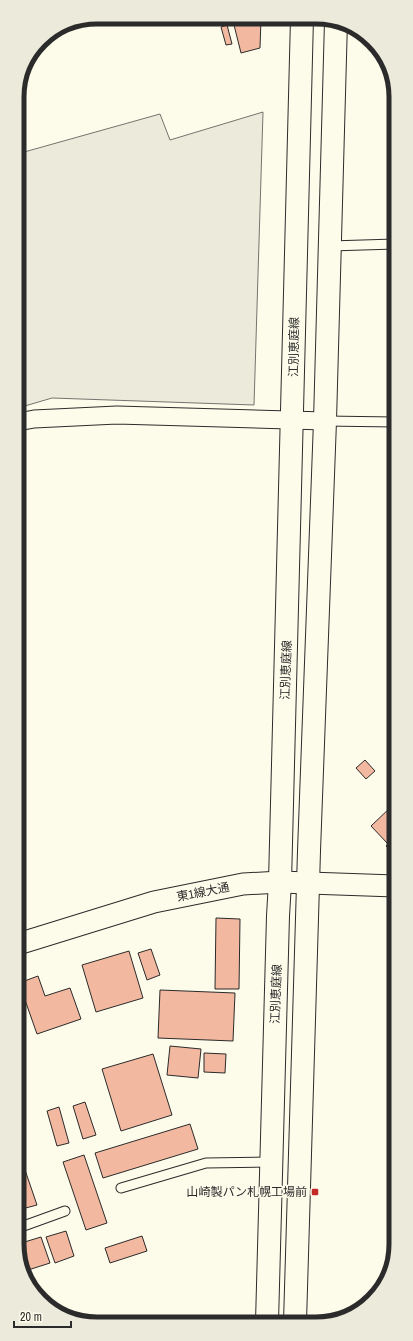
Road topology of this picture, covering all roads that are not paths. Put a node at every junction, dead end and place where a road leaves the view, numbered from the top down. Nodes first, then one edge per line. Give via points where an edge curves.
1 (302, 24) edge
2 (336, 27) edge
3 (389, 244) edge
4 (330, 246) junction
5 (292, 420) junction
6 (24, 421) edge
7 (325, 421) junction
8 (389, 422) edge
9 (280, 882) junction
10 (308, 883) junction
11 (389, 886) edge
12 (24, 942) edge
13 (271, 1162) junction
14 (121, 1188) dead end
15 (65, 1211) dead end
16 (24, 1226) edge
17 (267, 1317) edge
18 (295, 1317) edge

1 - 5 main road, 江別恵庭線
2 - 4 main road
3 - 4 lane
4 - 7 main road
5 - 6 street via 117,415
5 - 7 street
5 - 9 main road, 江別恵庭線
7 - 8 lane
7 - 10 main road
9 - 10 street, 東1線大通
9 - 12 street, 東1線大通 via 243,884 154,902
9 - 13 main road, 江別恵庭線
10 - 11 street, 東1線大通
10 - 18 main road
13 - 14 lane via 206,1163
13 - 17 main road, 江別恵庭線
15 - 16 lane

